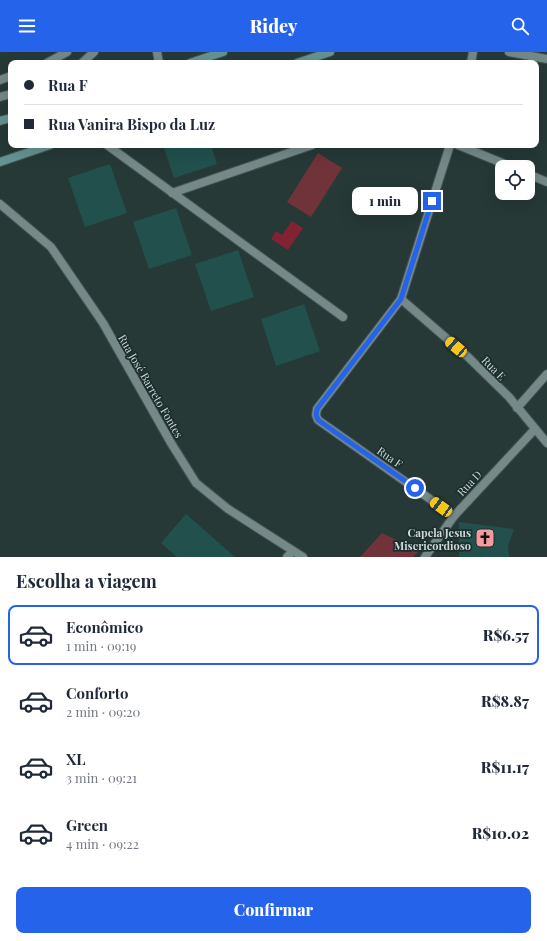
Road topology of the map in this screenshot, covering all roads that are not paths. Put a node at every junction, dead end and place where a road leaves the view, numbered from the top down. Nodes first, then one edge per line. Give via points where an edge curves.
1 (67, 52) edge
2 (94, 52) edge
3 (223, 52) edge
4 (330, 52) edge
5 (509, 52) edge
6 (547, 59) edge
7 (52, 60) edge
8 (85, 60) edge
9 (199, 60) edge
10 (306, 60) edge
11 (41, 148) edge
12 (111, 148) edge
13 (303, 148) edge
14 (449, 148) edge
15 (465, 148) edge
16 (495, 160) edge
17 (0, 162) edge
18 (535, 177) edge
19 (547, 182) edge
20 (172, 193) junction
21 (0, 204) edge
22 (401, 299) junction
23 (343, 317) dead end
24 (547, 374) edge
25 (517, 408) junction
26 (535, 429) junction
27 (547, 443) edge
28 (454, 516) junction
29 (290, 554) edge
30 (303, 557) edge
31 (425, 557) edge

1 - 7 street
2 - 8 street
3 - 9 main road
4 - 10 main road
5 - 6 street
11 - 17 main road
12 - 20 street
13 - 20 street
14 - 22 street
15 - 16 street
18 - 19 street
20 - 23 street
21 - 29 street, Rua José Barreto Fontes via 51,247 103,323 171,444 196,483
22 - 25 street, Rua E via 467,356
22 - 28 street, Rua F via 317,409 316,415 318,420
24 - 25 street
25 - 26 street, Rua E
26 - 27 street, Rua E
26 - 28 street, Rua D
28 - 31 street, Rua D
29 - 30 street, Rua José Barreto Fontes

